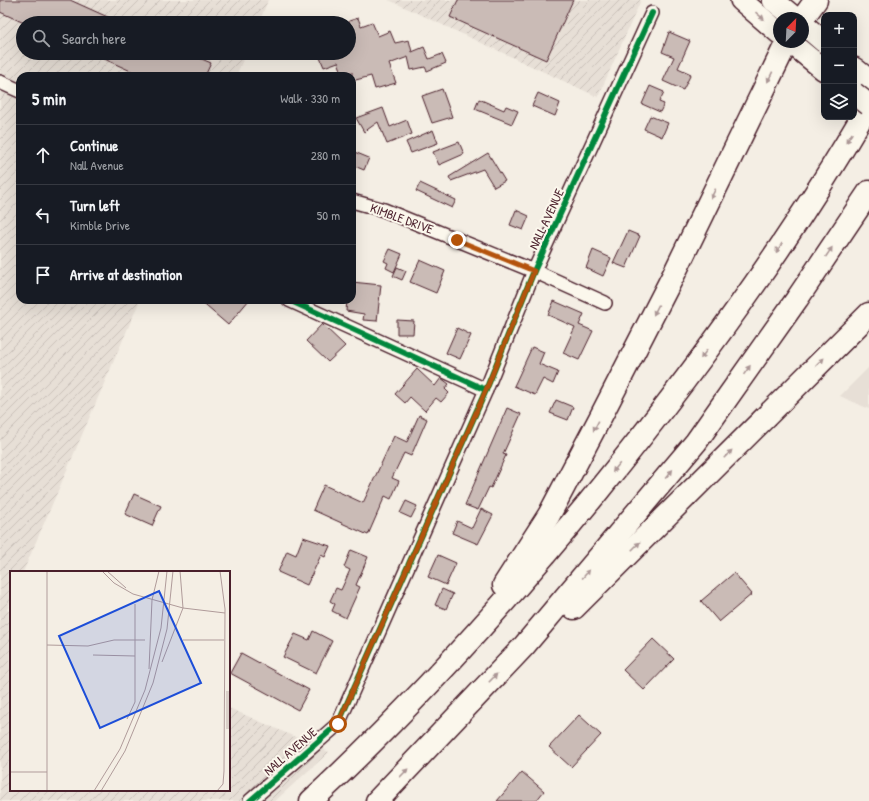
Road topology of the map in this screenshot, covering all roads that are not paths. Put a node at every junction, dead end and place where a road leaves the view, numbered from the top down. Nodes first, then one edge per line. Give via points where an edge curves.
1 (741, 0) edge
2 (773, 0) edge
3 (816, 0) edge
4 (788, 12) edge
5 (807, 12) edge
6 (652, 13) dead end
7 (773, 28) edge
8 (809, 29) edge
9 (821, 39) edge
10 (786, 48) edge
11 (796, 48) edge
12 (821, 68) edge
13 (857, 70) edge
14 (869, 80) edge
15 (0, 82) edge
16 (16, 89) edge
17 (857, 95) edge
18 (869, 105) edge
19 (869, 192) edge
20 (356, 202) edge
21 (534, 271) junction
22 (605, 303) dead end
23 (298, 304) edge
24 (869, 314) edge
25 (486, 390) junction
26 (524, 646) junction
27 (319, 794) edge
28 (250, 801) edge
29 (377, 801) edge

1 -> 7 main road
2 - 4 main road
3 - 5 highway
6 - 21 street, NALL AVENUE
8 - 9 main road
10 -> 27 highway via 674,274 549,515 506,583
11 - 12 main road
13 - 14 main road
15 - 16 street
17 - 18 main road, bridge
18 -> 27 highway via 761,275 656,420 546,554 446,668
26 -> 19 highway via 696,442
20 - 21 street, KIMBLE DRIVE via 384,210
21 - 22 street, KIMBLE DRIVE
21 - 25 street, NALL AVENUE
23 - 25 street
26 -> 24 highway via 555,626
25 - 28 street, NALL AVENUE via 338,724
29 -> 26 highway

